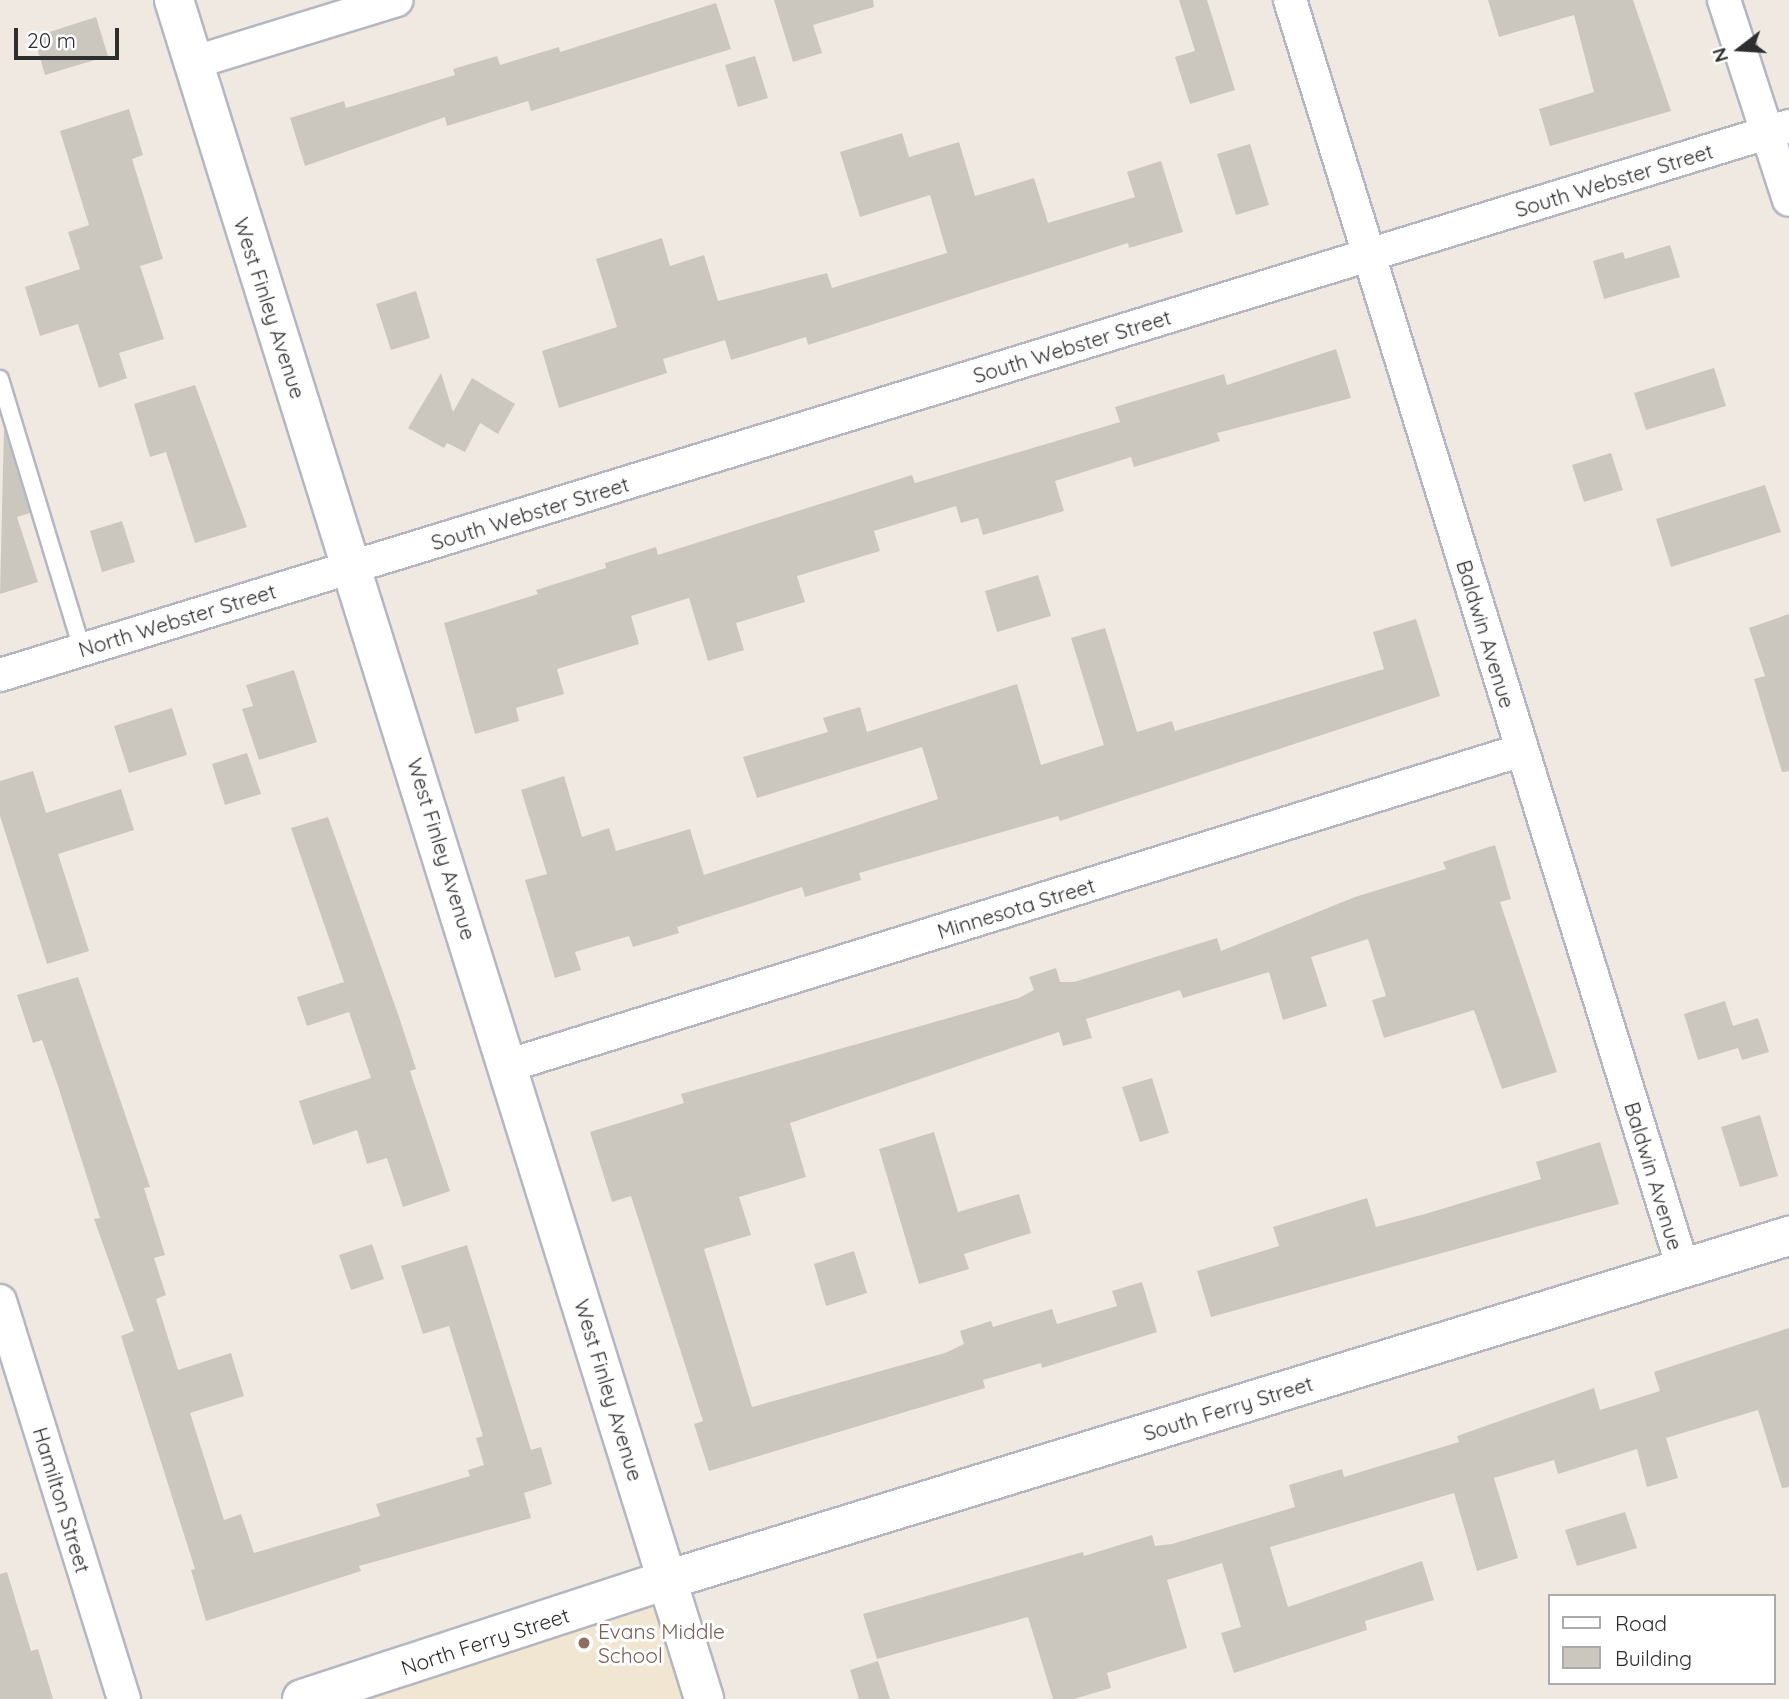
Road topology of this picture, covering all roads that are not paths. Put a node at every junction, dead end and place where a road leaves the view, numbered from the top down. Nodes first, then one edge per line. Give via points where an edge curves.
1 (174, 0) edge
2 (397, 0) edge
3 (1290, 0) edge
4 (1724, 0) edge
5 (192, 63) junction
6 (1778, 129) edge
7 (1789, 200) edge
8 (1369, 255) junction
9 (0, 379) edge
10 (354, 566) junction
11 (82, 649) junction
12 (0, 675) edge
13 (1522, 750) junction
14 (510, 1065) junction
15 (1789, 1236) edge
16 (1683, 1268) junction
17 (0, 1301) edge
18 (667, 1580) junction
19 (124, 1699) edge
20 (302, 1699) edge
21 (704, 1699) edge

1 - 5 main road, West Finley Avenue
2 - 5 street
3 - 8 street, Baldwin Avenue
4 - 6 street
5 - 10 main road, West Finley Avenue
6 - 7 street
6 - 8 street, South Webster Street
8 - 10 street, South Webster Street
8 - 13 street, Baldwin Avenue
9 - 11 lane
10 - 11 street, North Webster Street
10 - 14 main road, West Finley Avenue
11 - 12 street, North Webster Street
13 - 14 street, Minnesota Street
13 - 16 street, Baldwin Avenue
14 - 18 main road, West Finley Avenue
15 - 16 main road, South Ferry Street
16 - 18 main road, South Ferry Street
17 - 19 street, Hamilton Street
18 - 20 main road, North Ferry Street
18 - 21 main road, West Finley Avenue

